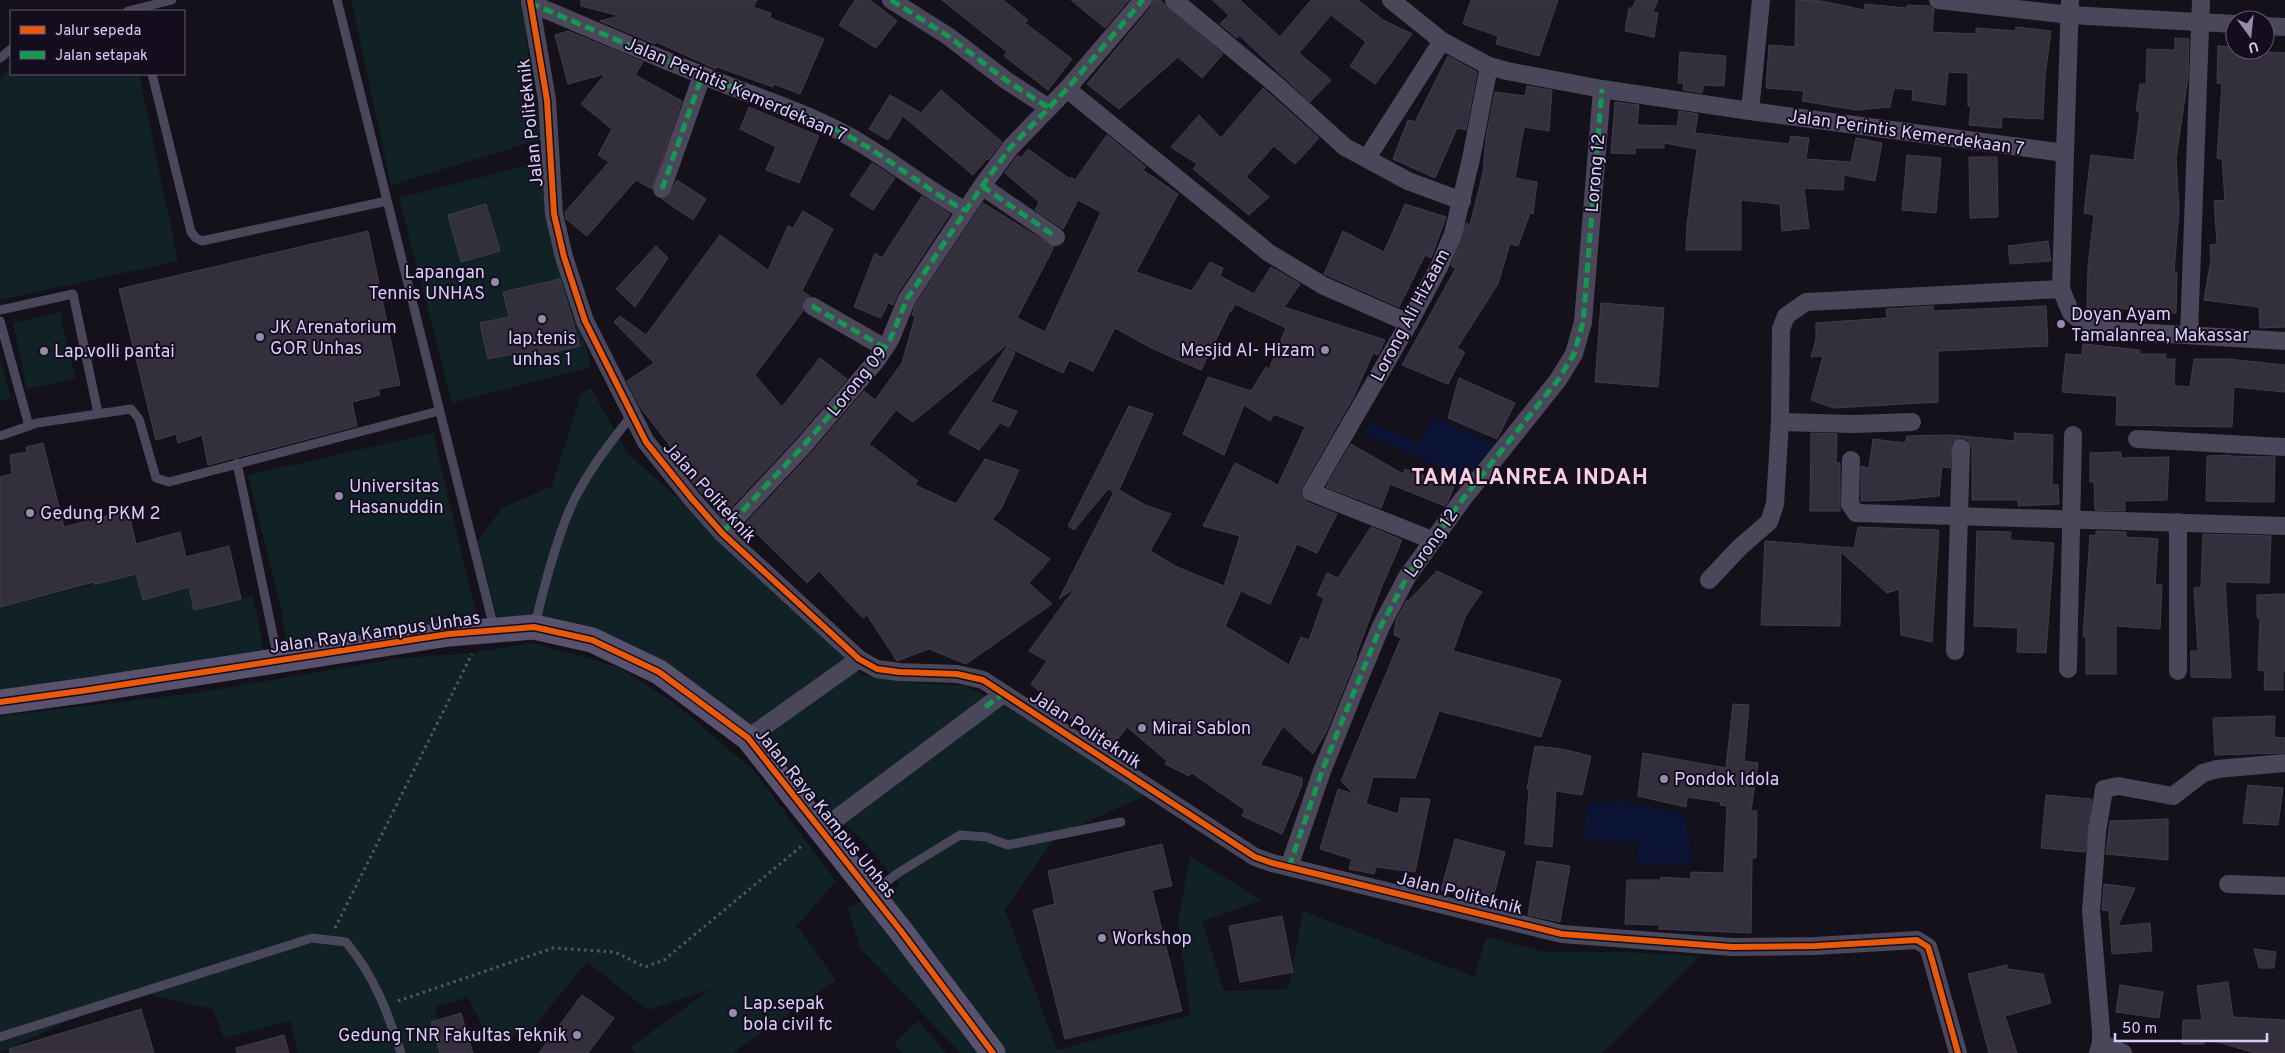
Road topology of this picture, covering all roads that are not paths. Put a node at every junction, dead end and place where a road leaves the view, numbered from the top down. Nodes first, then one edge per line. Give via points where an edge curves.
1 (172, 0) edge
2 (337, 0) edge
3 (891, 0) edge
4 (1142, 0) edge
5 (1174, 0) edge
6 (1391, 0) edge
7 (1761, 0) edge
8 (1938, 0) edge
9 (2201, 0) edge
10 (530, 1) edge
11 (2070, 7) edge
12 (137, 10) edge
13 (2200, 21) junction
14 (2225, 23) edge
15 (1442, 41) junction
16 (10, 50) edge
17 (0, 58) edge
18 (1489, 66) junction
19 (152, 75) edge
20 (702, 76) junction
21 (1602, 89) junction
22 (1067, 90) junction
23 (1049, 108) junction
24 (1750, 111) junction
25 (2065, 153) junction
26 (1367, 158) junction
27 (982, 186) junction
28 (662, 189) dead end
29 (387, 201) junction
30 (1462, 201) junction
31 (964, 210) junction
32 (1056, 237) dead end
33 (2061, 289) junction
34 (812, 306) dead end
35 (0, 310) edge
36 (0, 321) edge
37 (1409, 323) junction
38 (2189, 335) junction
39 (2285, 341) edge
40 (885, 348) junction
41 (439, 412) junction
42 (98, 413) junction
43 (632, 414) junction
44 (1780, 422) junction
45 (1912, 422) dead end
46 (29, 426) junction
47 (2073, 435) dead end
48 (0, 436) edge
49 (2138, 439) dead end
50 (2285, 447) edge
51 (1961, 448) dead end
52 (1851, 460) dead end
53 (237, 463) junction
54 (1958, 515) junction
55 (2070, 520) junction
56 (2178, 522) junction
57 (2285, 526) edge
58 (722, 533) junction
59 (1432, 540) junction
60 (1709, 580) dead end
61 (534, 627) junction
62 (489, 631) junction
63 (1956, 651) dead end
64 (859, 659) junction
65 (278, 660) junction
66 (2068, 669) dead end
67 (2178, 671) dead end
68 (1003, 694) junction
69 (0, 702) edge
70 (748, 738) junction
71 (2285, 763) edge
72 (1121, 822) dead end
73 (821, 830) junction
74 (1289, 867) junction
75 (2228, 884) dead end
76 (2285, 886) edge
77 (872, 893) junction
78 (0, 1037) edge
79 (2100, 1048) edge
80 (401, 1053) edge
81 (993, 1053) edge
82 (1958, 1053) edge
83 (2123, 1053) edge

1 - 12 lane
2 - 29 lane
3 - 23 street
4 - 22 street
5 - 26 street via 1345,147
6 - 15 street, Jalan Perintis Kemerdekaan 7
7 - 24 street
8 - 11 street
9 - 13 street
10 - 20 street, Jalan Perintis Kemerdekaan 7
10 - 43 street, Jalan Politeknik via 546,100 553,202 564,256 585,321
11 - 13 street
11 - 25 street
13 - 14 street
13 - 38 street
15 - 18 street, Jalan Perintis Kemerdekaan 7
15 - 26 street
16 - 17 lane
18 - 21 street, Jalan Perintis Kemerdekaan 7
18 - 30 street, Lorong Ali Hizaam
19 - 29 lane via 191,232 196,238 202,241
20 - 28 street
20 - 31 street, Jalan Perintis Kemerdekaan 7 via 843,133 937,196
21 - 24 street, Jalan Perintis Kemerdekaan 7
21 - 59 street, Lorong 12 via 1583,322 1574,354 1558,380
22 - 23 street
22 - 37 street via 1269,253 1324,286
23 - 27 street via 1010,148
24 - 25 street, Jalan Perintis Kemerdekaan 7
25 - 33 street
26 - 30 street via 1408,181
27 - 31 street
27 - 32 street
29 - 41 lane
30 - 37 street, Lorong Ali Hizaam via 1439,267
31 - 40 street, Lorong 09 via 907,299
33 - 38 street via 2071,313 2085,324 2118,332
33 - 44 street via 1806,302 1786,316 1781,329
34 - 40 street
35 - 42 lane via 72,294
36 - 46 lane
37 - 59 street, Lorong Ali Hizaam via 1311,492
38 - 39 street
40 - 58 street, Lorong 09 via 805,444
41 - 53 lane
41 - 62 lane
42 - 46 lane
42 - 53 lane via 131,409 136,413 156,478 161,481 168,482
43 - 58 street, Jalan Politeknik via 646,442
43 - 61 lane via 599,457 570,509 549,564
44 - 45 street
44 - 60 street via 1775,504 1769,522
46 - 48 lane
47 - 55 street
49 - 50 street
51 - 54 street
52 - 54 street via 1850,504 1856,513
53 - 65 lane
54 - 55 street
54 - 63 street
55 - 56 street
55 - 66 street
56 - 57 street
56 - 67 street
58 - 64 street, Jalan Politeknik
59 - 74 street, Lorong 12 via 1406,577 1381,626 1322,770
61 - 62 street, Jalan Raya Kampus Unhas
61 - 70 street, Jalan Raya Kampus Unhas via 592,640 659,672
62 - 65 street, Jalan Raya Kampus Unhas
64 - 68 street, Jalan Politeknik via 878,670 966,676 982,680
64 - 70 street
65 - 69 street, Jalan Raya Kampus Unhas
68 - 73 street
68 - 74 street, Jalan Politeknik via 1255,857
70 - 73 street, Jalan Raya Kampus Unhas
71 - 79 street via 2210,771 2190,781 2173,796 2118,786 2104,789 2091,911
72 - 77 lane via 1008,845 986,837 960,835
73 - 77 street, Jalan Raya Kampus Unhas
74 - 82 street, Jalan Politeknik via 1562,934 1732,947 1917,940 1928,947
75 - 76 street
77 - 81 street, Jalan Raya Kampus Unhas
78 - 80 lane via 312,938 346,942 364,964 386,1005
79 - 83 street

